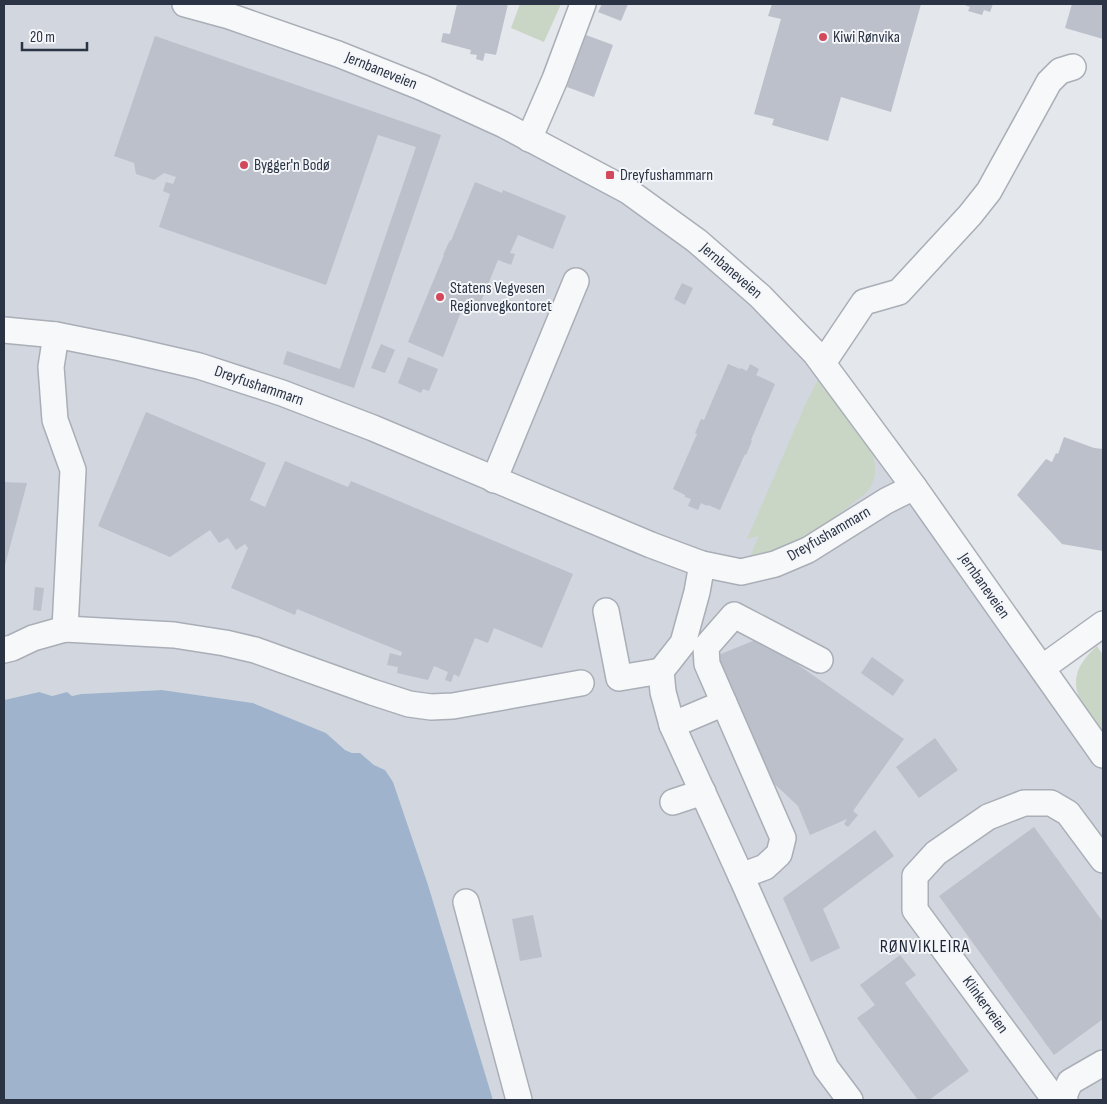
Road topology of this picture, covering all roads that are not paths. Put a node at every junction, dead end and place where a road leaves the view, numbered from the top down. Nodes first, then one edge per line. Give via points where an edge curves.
1 (186, 4) edge
2 (583, 4) edge
3 (259, 14) edge
4 (1073, 67) dead end
5 (530, 139) junction
6 (576, 281) dead end
7 (4, 330) edge
8 (56, 335) junction
9 (823, 364) junction
10 (494, 480) junction
11 (914, 487) junction
12 (702, 564) junction
13 (606, 610) dead end
14 (1103, 624) edge
15 (65, 629) junction
16 (4, 650) edge
17 (820, 660) dead end
18 (1042, 668) junction
19 (661, 671) junction
20 (581, 683) dead end
21 (724, 703) junction
22 (672, 725) junction
23 (1103, 755) edge
24 (703, 792) junction
25 (673, 802) dead end
26 (1103, 860) edge
27 (741, 876) junction
28 (466, 902) dead end
29 (1103, 1063) edge
30 (518, 1100) edge
31 (850, 1100) edge
32 (1055, 1100) edge
33 (1064, 1100) edge

1 - 3 street, Jernbaneveien via 230,16
2 - 5 street
3 - 5 street, Jernbaneveien via 338,54 414,84
4 - 9 street via 1060,71 1049,82 989,191 970,216 899,292 864,302
5 - 9 street, Jernbaneveien via 628,191 697,241 760,296
6 - 10 street
7 - 8 street, Dreyfushammarn
8 - 10 street, Dreyfushammarn via 199,366 273,390 373,428
8 - 15 street via 50,367 55,420 73,470
9 - 11 street, Jernbaneveien
10 - 12 street, Dreyfushammarn
11 - 12 street, Dreyfushammarn via 808,550 775,564 741,572
11 - 18 street, Jernbaneveien
12 - 19 street via 683,643
13 - 19 street via 619,678
14 - 18 street
15 - 16 street
15 - 20 street via 174,635 225,642 409,704 431,707
17 - 21 street via 734,615 706,647 707,664
18 - 23 street, Jernbaneveien
19 - 22 street
21 - 22 street
21 - 27 street via 783,838 779,854 765,867
22 - 24 street
24 - 25 street
24 - 27 street
26 - 32 street, Klinkerveien via 1068,813 1052,803 1024,804 988,817 936,853 916,876 915,910
27 - 31 street via 826,1068
28 - 30 street
29 - 33 street via 1070,1082

